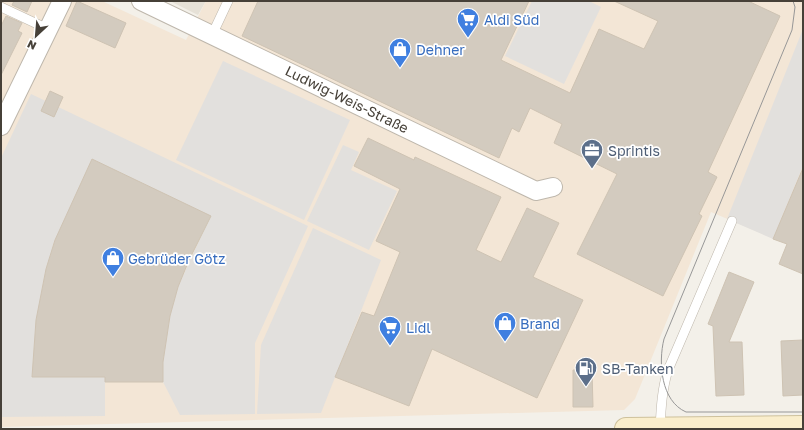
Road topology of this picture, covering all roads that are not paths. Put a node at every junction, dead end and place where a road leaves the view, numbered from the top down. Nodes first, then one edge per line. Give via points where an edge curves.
1 (62, 1) edge
2 (141, 1) edge
3 (228, 1) edge
4 (1, 7) edge
5 (48, 29) junction
6 (212, 35) junction
7 (1, 126) edge
8 (553, 187) dead end
9 (732, 221) dead end
10 (803, 427) edge
11 (626, 429) edge
12 (660, 429) edge

1 - 5 street
2 - 6 street, Ludwig-Weis-Straße
3 - 6 lane
4 - 5 lane
5 - 7 street
6 - 8 street, Ludwig-Weis-Straße via 536,191
9 - 12 lane via 664,382
10 - 12 main road
11 - 12 main road

